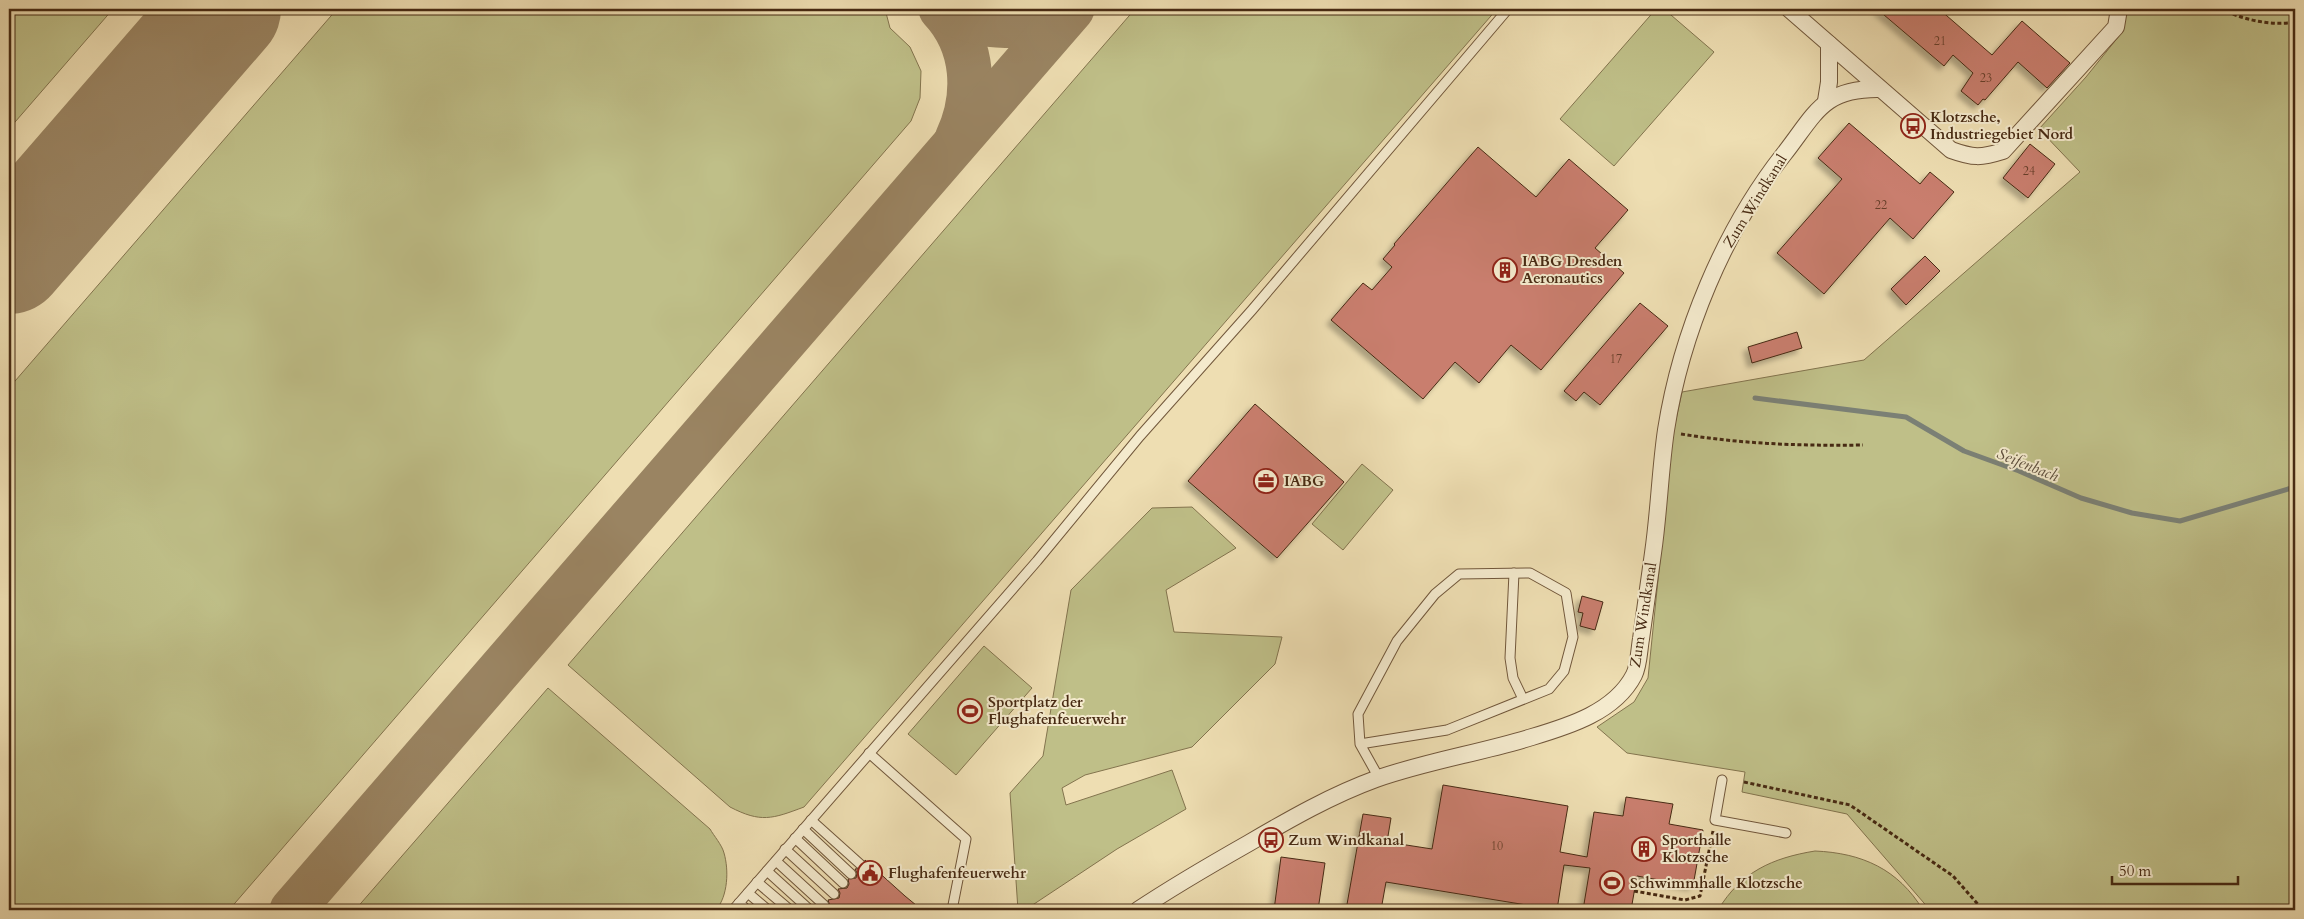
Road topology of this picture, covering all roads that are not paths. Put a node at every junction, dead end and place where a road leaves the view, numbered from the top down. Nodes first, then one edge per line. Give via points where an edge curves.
1 (1508, 9) edge
2 (1789, 9) edge
3 (2119, 9) edge
4 (1829, 44) junction
5 (1880, 89) junction
6 (1826, 101) junction
7 (1514, 573) junction
8 (1523, 699) junction
9 (1360, 744) junction
10 (869, 753) junction
11 (1379, 778) junction
12 (1722, 780) dead end
13 (811, 820) junction
14 (803, 829) junction
15 (1786, 833) dead end
16 (795, 838) junction
17 (785, 849) junction
18 (776, 861) junction
19 (860, 864) dead end
20 (766, 871) junction
21 (851, 874) dead end
22 (757, 882) junction
23 (843, 883) dead end
24 (748, 893) junction
25 (834, 894) dead end
26 (824, 905) dead end
27 (736, 907) edge
28 (748, 910) edge
29 (768, 910) edge
30 (790, 910) edge
31 (810, 910) edge
32 (952, 910) edge
33 (1138, 910) edge

1 - 10 lane
2 - 4 street
3 - 5 street via 2116,27 2003,151 1983,157 1966,156 1951,150
4 - 5 street
4 - 6 street
5 - 6 street, Zum Windkanal via 1852,90
6 - 11 street, Zum Windkanal via 1767,177 1739,221 1689,333 1666,432 1636,671 1623,694 1579,722
7 - 8 lane via 1510,658 1513,678
7 - 8 lane via 1530,573 1566,593 1573,636 1564,671 1549,689
7 - 9 lane via 1459,574 1435,594 1397,641 1358,714
8 - 9 lane via 1447,730
9 - 11 lane
10 - 13 lane
10 - 32 lane via 966,839
11 - 33 street, Zum Windkanal via 1311,808
12 - 15 lane via 1715,820
13 - 14 lane
13 - 19 lane
14 - 16 lane
14 - 21 lane
16 - 17 lane
16 - 23 lane
17 - 18 lane
17 - 25 lane
18 - 20 lane
18 - 26 lane
20 - 22 lane
20 - 31 lane
22 - 24 lane
22 - 30 lane
24 - 27 lane
24 - 29 lane
27 - 28 lane

